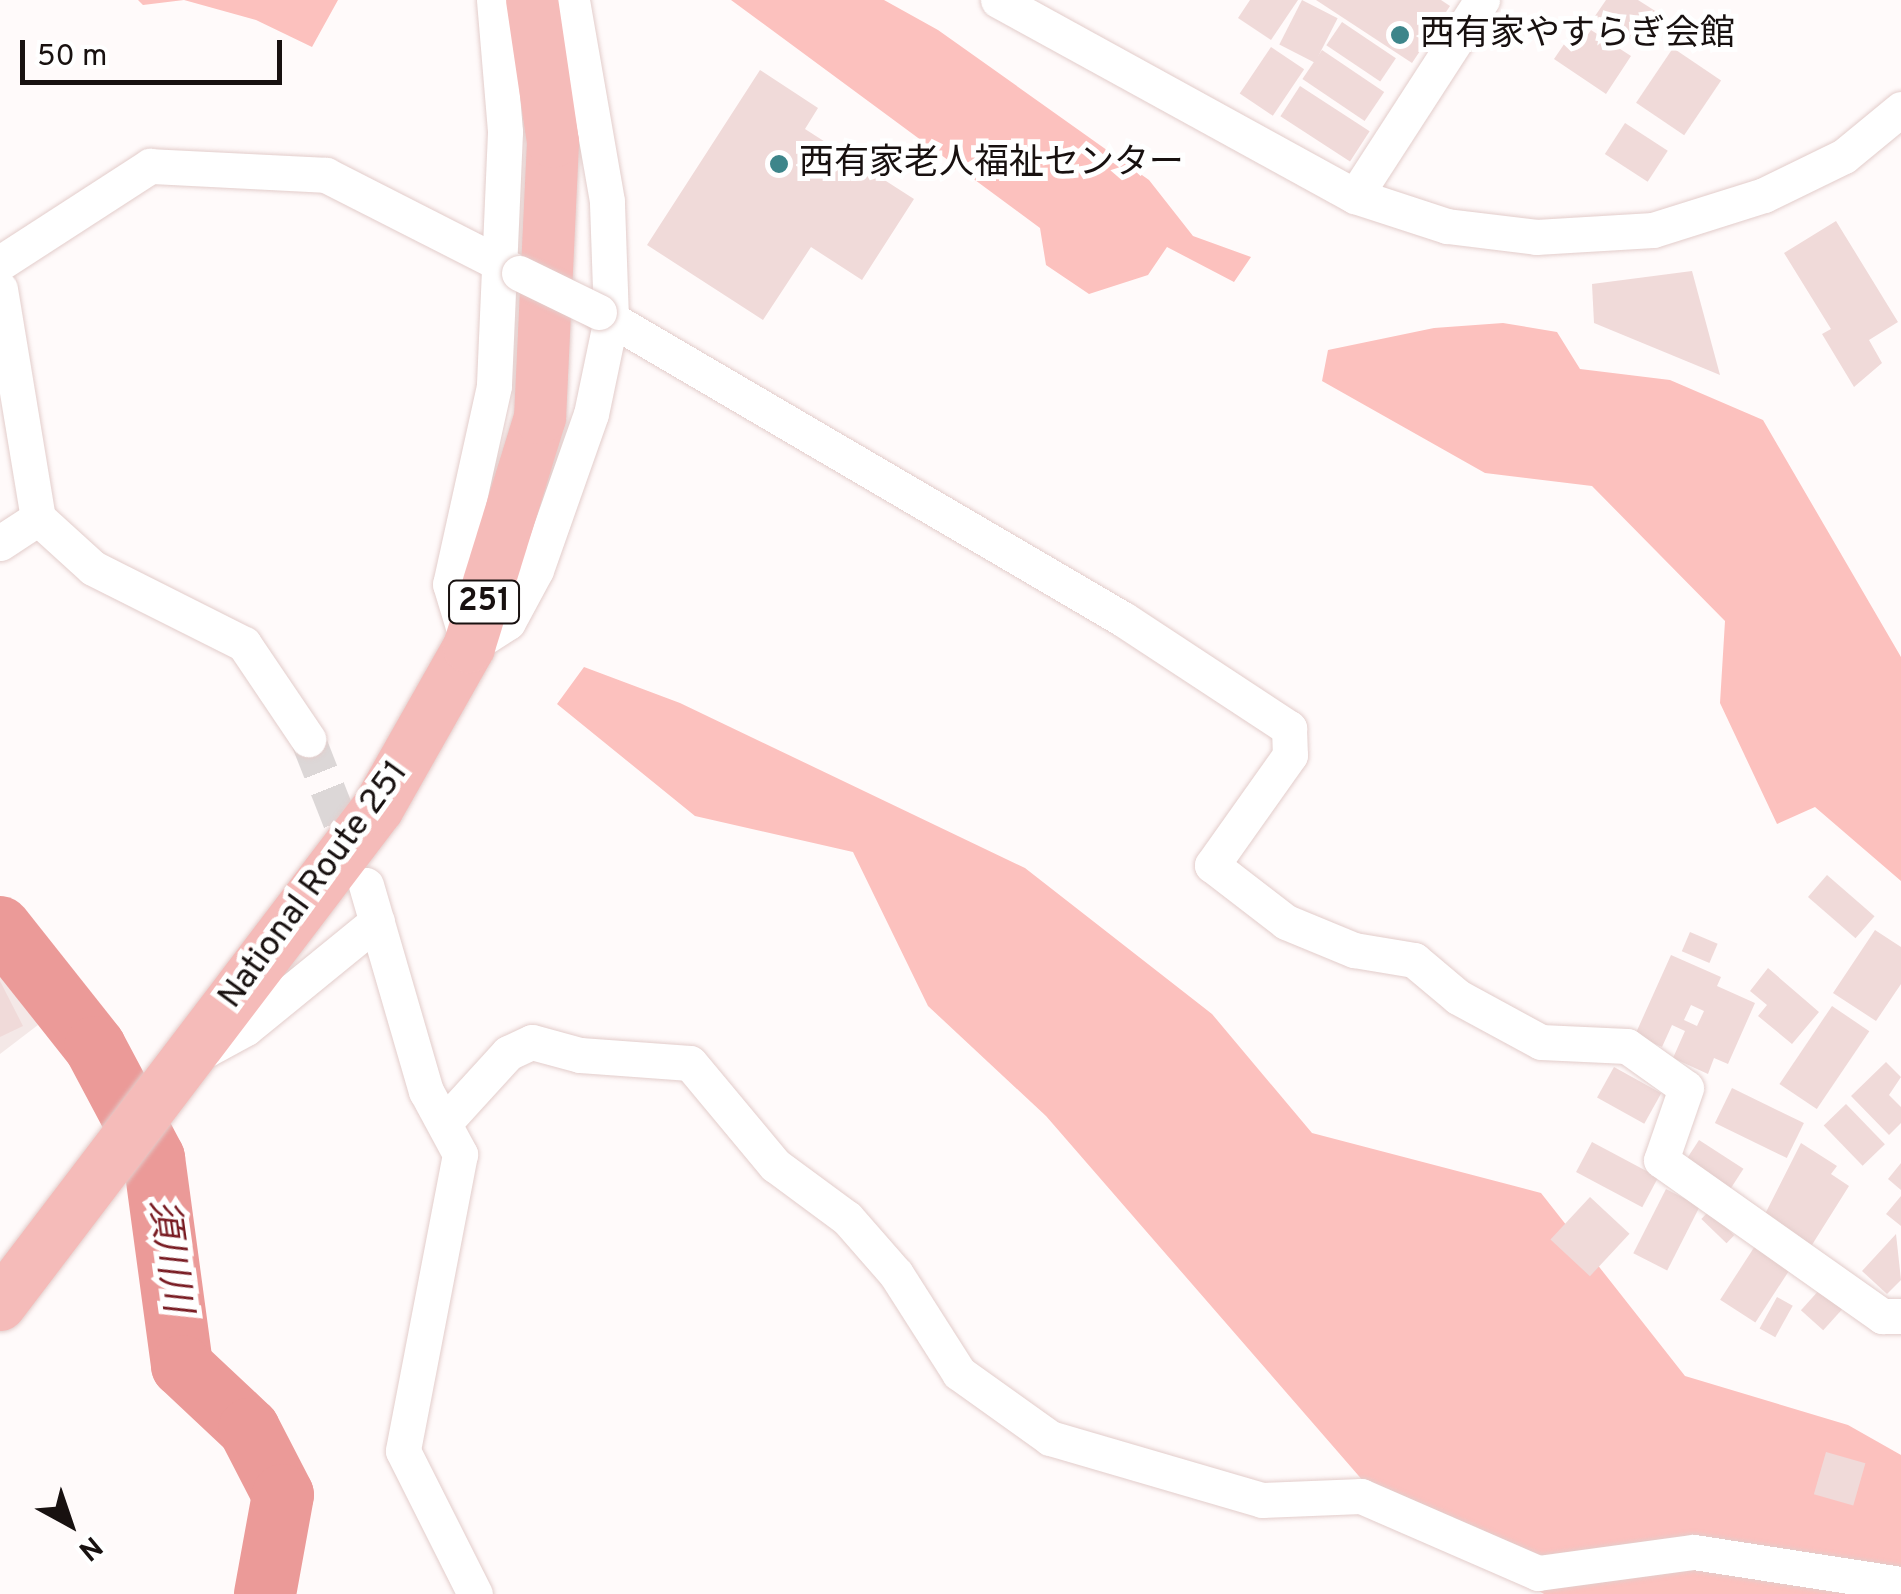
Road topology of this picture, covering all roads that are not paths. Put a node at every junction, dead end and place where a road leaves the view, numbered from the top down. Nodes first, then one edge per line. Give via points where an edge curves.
1 (494, 0) edge
2 (532, 0) edge
3 (572, 0) edge
4 (998, 0) edge
5 (1482, 0) edge
6 (1901, 109) edge
7 (1355, 196) junction
8 (0, 263) edge
9 (510, 269) junction
10 (0, 289) edge
11 (605, 315) junction
12 (38, 518) junction
13 (0, 542) edge
14 (469, 647) junction
15 (308, 739) tunnel mouth
16 (366, 885) tunnel mouth
17 (377, 921) junction
18 (186, 1060) junction
19 (446, 1121) junction
20 (0, 1306) edge
21 (1901, 1316) edge
22 (1901, 1584) edge
23 (475, 1594) edge

1 - 9 street
2 - 14 highway, National Route 251 / 251 via 553,142 540,418
3 - 11 street via 608,201
4 - 7 street
5 - 7 street
6 - 7 street via 1844,156 1796,180 1653,230 1536,237 1447,226
8 - 9 street via 150,166 326,175
9 - 11 street, bridge
9 - 14 street via 494,386 450,584
10 - 12 street
11 - 14 street via 591,414 536,570 508,622
11 - 21 street via 1123,619 1288,728 1290,754 1212,865 1286,922 1354,950 1414,960 1458,997 1541,1042 1627,1046 1686,1088 1661,1160 1882,1316
12 - 13 street
12 - 15 street via 93,568 244,644
14 - 18 highway, National Route 251 / 251 via 378,808
16 - 17 street
17 - 18 street via 246,1028
17 - 19 street via 426,1091
18 - 20 highway, National Route 251 / 251
19 - 22 street via 508,1053 532,1042 580,1055 690,1063 775,1165 846,1218 896,1274 959,1373 1050,1438 1262,1500 1361,1496 1538,1574 1694,1552
19 - 23 street via 460,1154 403,1451

